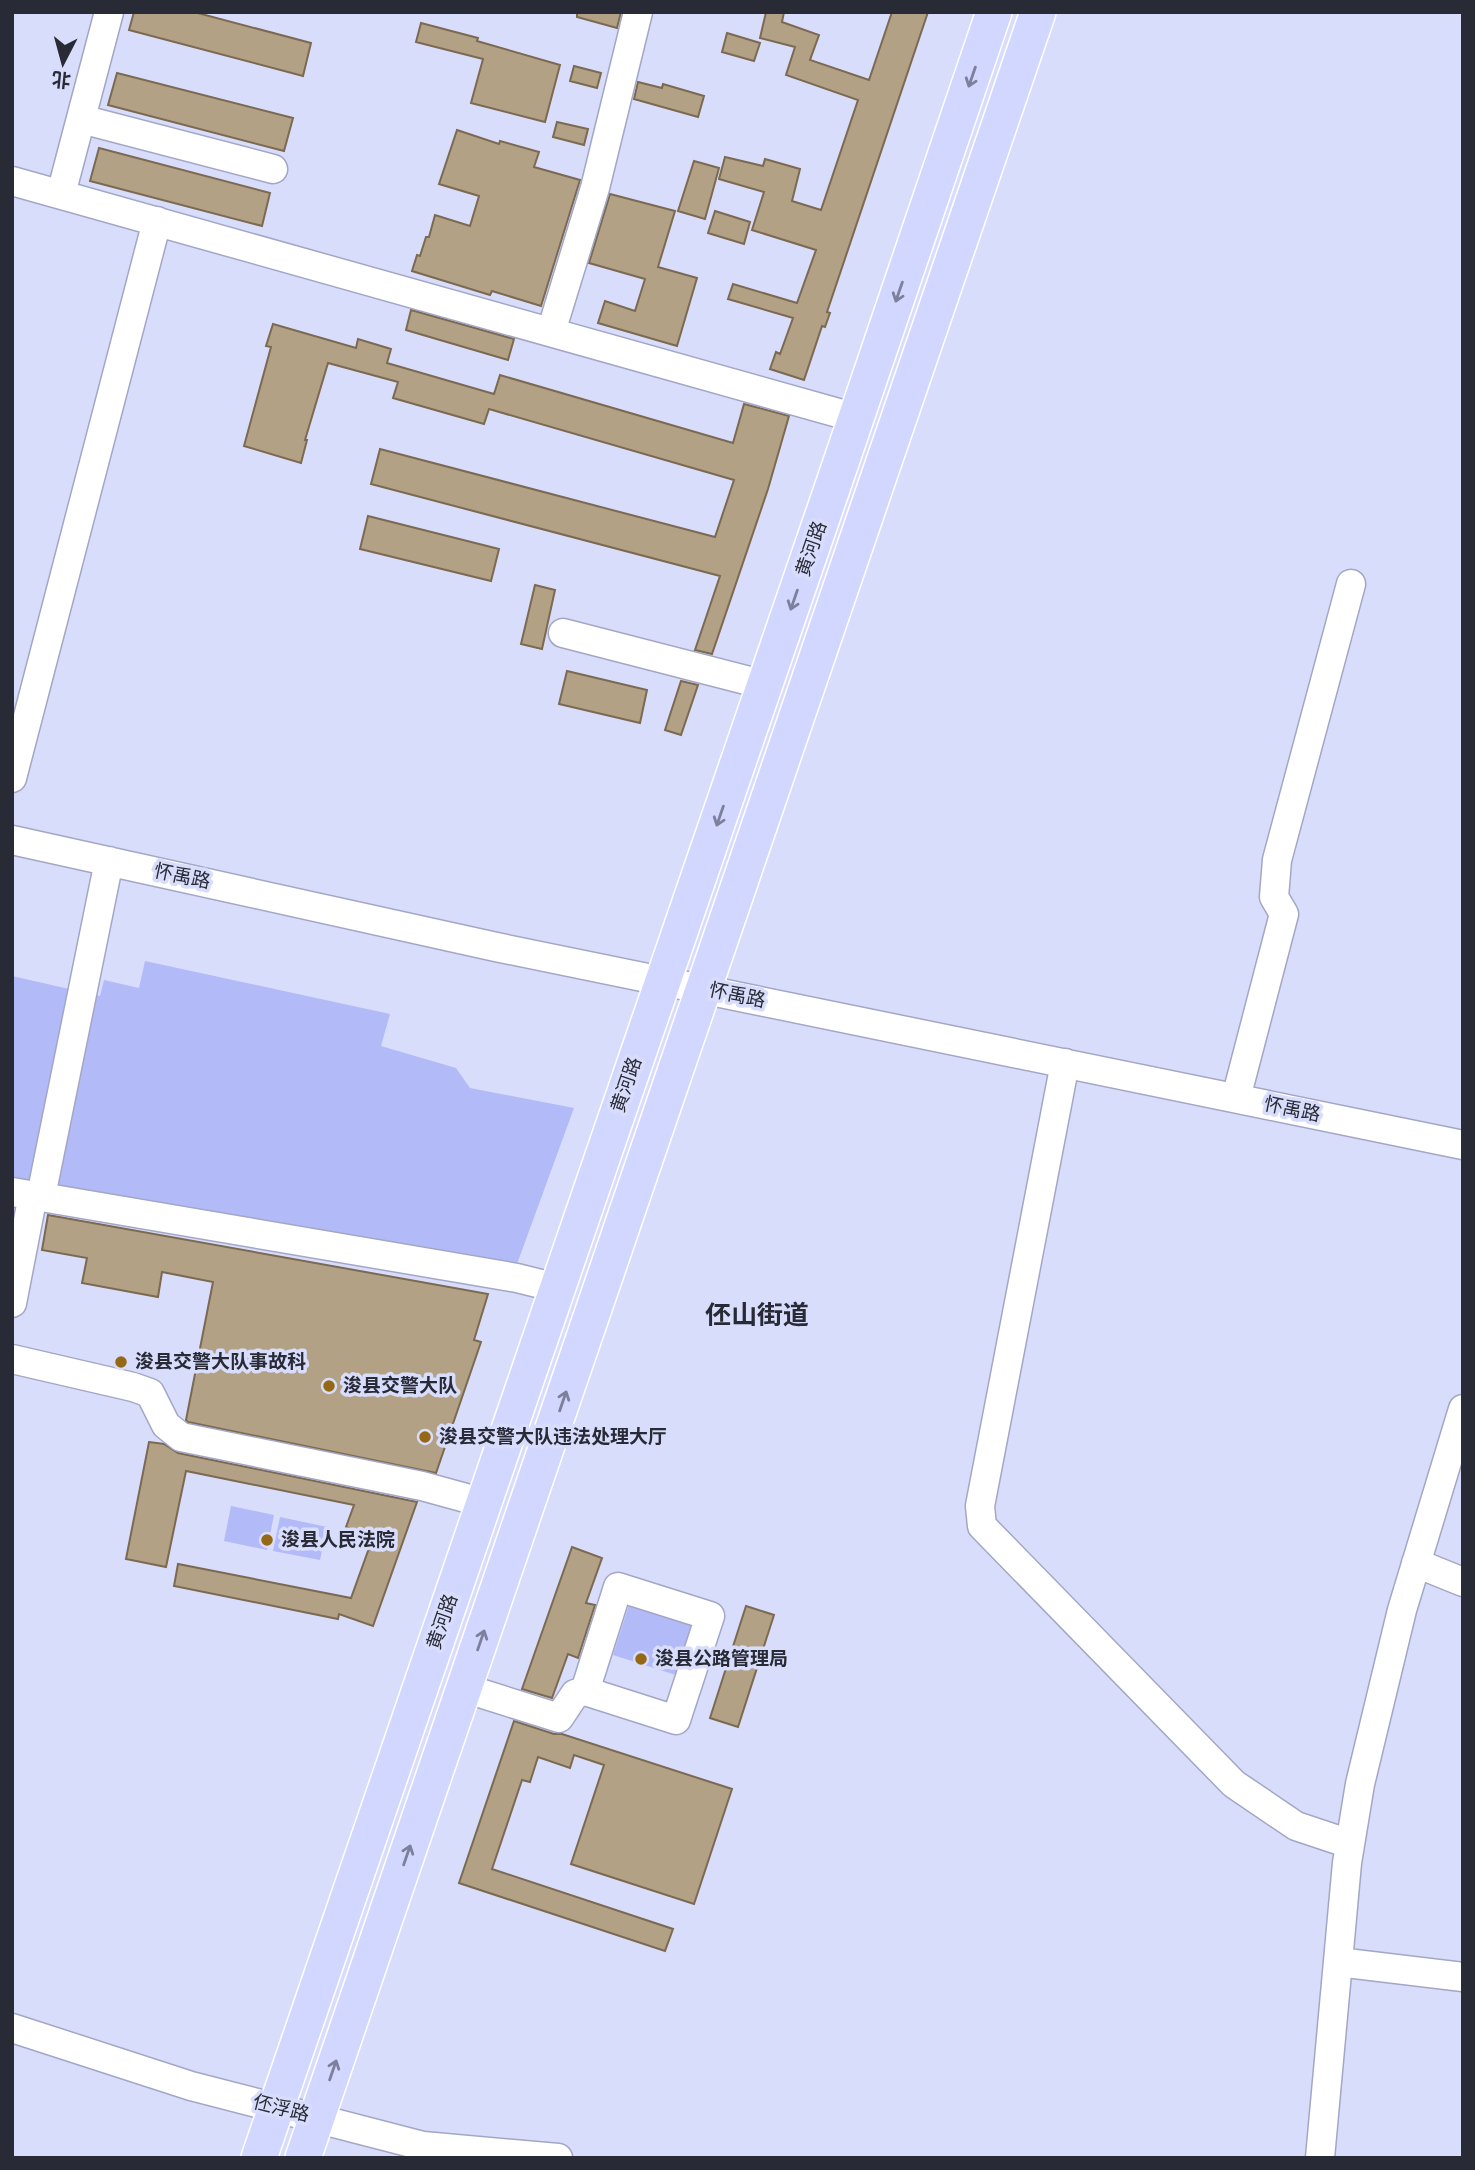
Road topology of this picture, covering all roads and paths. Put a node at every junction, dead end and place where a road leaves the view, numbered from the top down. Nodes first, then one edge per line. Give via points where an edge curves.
1 (109, 12) edge
2 (638, 12) edge
3 (994, 12) edge
4 (1038, 12) edge
5 (81, 119) junction
6 (273, 169) dead end
7 (12, 181) edge
8 (61, 194) junction
9 (157, 221) junction
10 (551, 332) junction
11 (856, 418) junction
12 (1351, 584) dead end
13 (563, 632) dead end
14 (765, 685) junction
15 (12, 778) edge
16 (12, 840) edge
17 (109, 861) junction
18 (663, 981) junction
19 (704, 989) junction
20 (1065, 1063) junction
21 (1236, 1098) junction
22 (1463, 1145) edge
23 (28, 1194) edge
24 (557, 1289) junction
25 (12, 1303) edge
26 (12, 1359) edge
27 (1463, 1409) edge
28 (484, 1503) junction
29 (1416, 1563) junction
30 (1463, 1582) edge
31 (464, 1688) junction
32 (585, 1691) junction
33 (1350, 1844) junction
34 (1338, 1962) junction
35 (1463, 1977) edge
36 (12, 2028) edge
37 (276, 2108) junction
38 (317, 2118) junction
39 (259, 2158) edge
40 (303, 2158) edge
41 (558, 2158) edge
42 (1320, 2158) edge

1 - 5 street
2 - 10 street via 595,188
3 -> 11 main road, 黄河路
4 - 19 main road
5 - 6 street
5 - 8 street
7 - 8 street
8 - 9 street
9 - 10 street
9 - 15 street
10 - 11 street
11 -> 14 main road, 黄河路
12 - 21 street via 1277,860 1274,897 1284,914
13 - 14 street
14 -> 18 main road, 黄河路
16 - 17 street, 怀禹路
17 - 18 street, 怀禹路
17 - 23 street
18 - 19 street, 怀禹路
18 - 24 main road, 黄河路
19 - 20 street, 怀禹路
31 -> 19 main road
20 - 21 street, 怀禹路
20 - 33 street via 980,1506 982,1526 1234,1784 1296,1826
21 - 22 street, 怀禹路
23 - 24 street via 517,1278
23 - 25 street
24 - 28 main road, 黄河路
26 - 28 street via 150,1393 166,1424 181,1437
27 - 29 street
28 - 37 main road, 黄河路
29 - 30 street
29 - 33 street via 1363,1771
31 - 32 street via 559,1718 575,1694
38 -> 31 main road
32 - 32 street via 618,1587 710,1616 676,1720
33 - 34 street
34 - 35 street
34 - 42 street
36 - 37 street, 伾浮路 via 191,2086
37 - 38 street, 伾浮路
37 - 39 main road, 黄河路
38 - 40 main road
38 - 41 street, 伾浮路 via 423,2146

